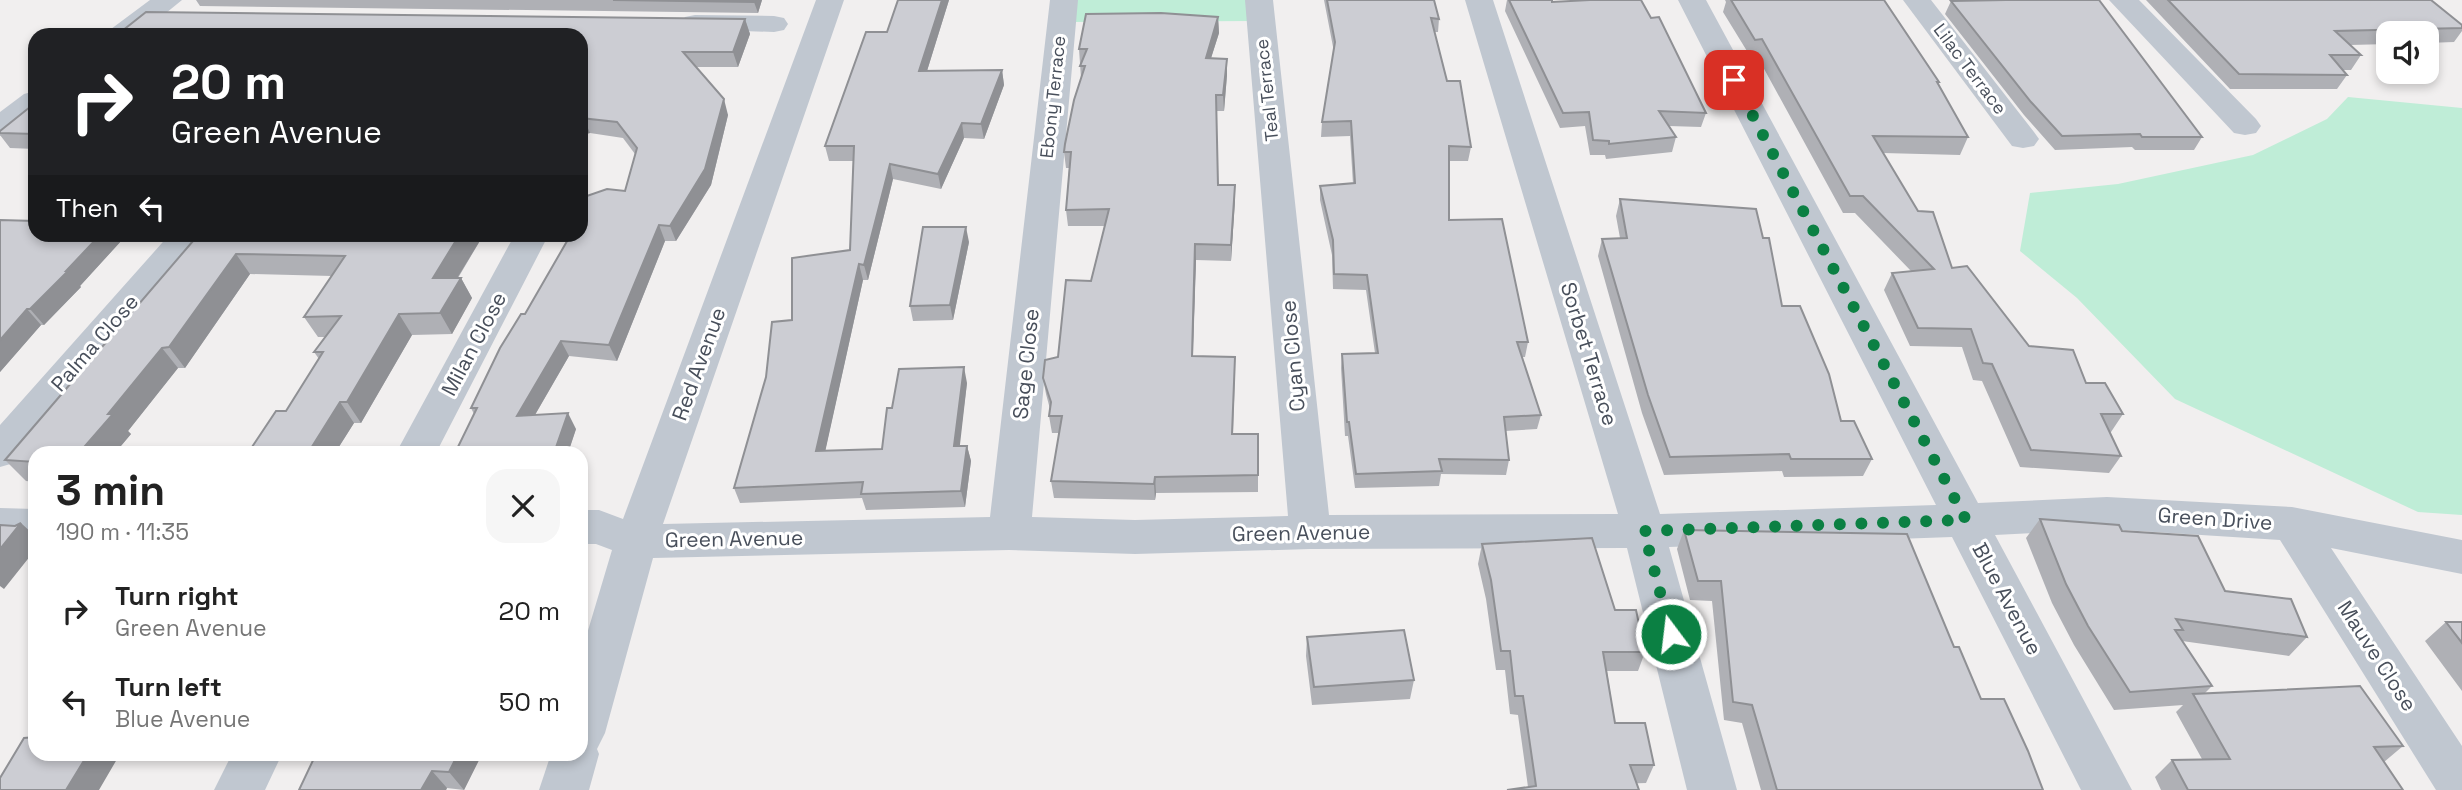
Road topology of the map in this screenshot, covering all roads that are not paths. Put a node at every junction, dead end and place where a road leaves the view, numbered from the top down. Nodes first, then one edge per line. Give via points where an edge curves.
1 (830, 0) edge
2 (1063, 0) edge
3 (1259, 0) edge
4 (1479, 0) edge
5 (1692, 0) edge
6 (1917, 0) edge
7 (2123, 0) edge
8 (167, 11) edge
9 (666, 23) edge
10 (774, 24) dead end
11 (134, 28) edge
12 (28, 105) edge
13 (2245, 126) dead end
14 (0, 127) edge
15 (2023, 138) dead end
16 (1276, 180) joint
17 (1042, 194) joint
18 (182, 242) edge
19 (528, 242) edge
20 (420, 446) edge
21 (0, 452) edge
22 (1966, 520) junction
23 (2292, 524) junction
24 (0, 525) edge
25 (28, 526) edge
26 (588, 527) edge
27 (1644, 531) junction
28 (1310, 532) junction
29 (1009, 533) junction
30 (636, 541) junction
31 (2462, 557) edge
32 (588, 709) edge
33 (254, 761) edge
34 (573, 761) edge
35 (2462, 788) edge
36 (239, 790) edge
37 (564, 790) edge
38 (1712, 790) edge
39 (2107, 790) edge

1 - 30 street, Red Avenue
2 - 17 street, Ebony Terrace
3 - 16 street, Teal Terrace
4 - 27 street, Sorbet Terrace
5 - 22 street, Blue Avenue
6 - 15 street, Lilac Terrace
7 - 13 street
8 - 11 street
9 - 10 street
12 - 14 street
16 - 28 street, Cyan Close
17 - 29 street, Sage Close
18 - 21 street, Palma Close
19 - 20 street, Milan Close
22 - 23 street, Green Drive via 2106,513
22 - 27 street, Green Avenue
22 - 39 street, Blue Avenue
23 - 31 street, Green Drive
23 - 35 street, Mauve Close
24 - 25 street
26 - 30 street
27 - 28 street, Green Avenue
27 - 38 street, Sorbet Terrace
28 - 29 street, Green Avenue via 1135,537
29 - 30 street, Green Avenue
30 - 32 street, Red Avenue
33 - 36 street
34 - 37 street

